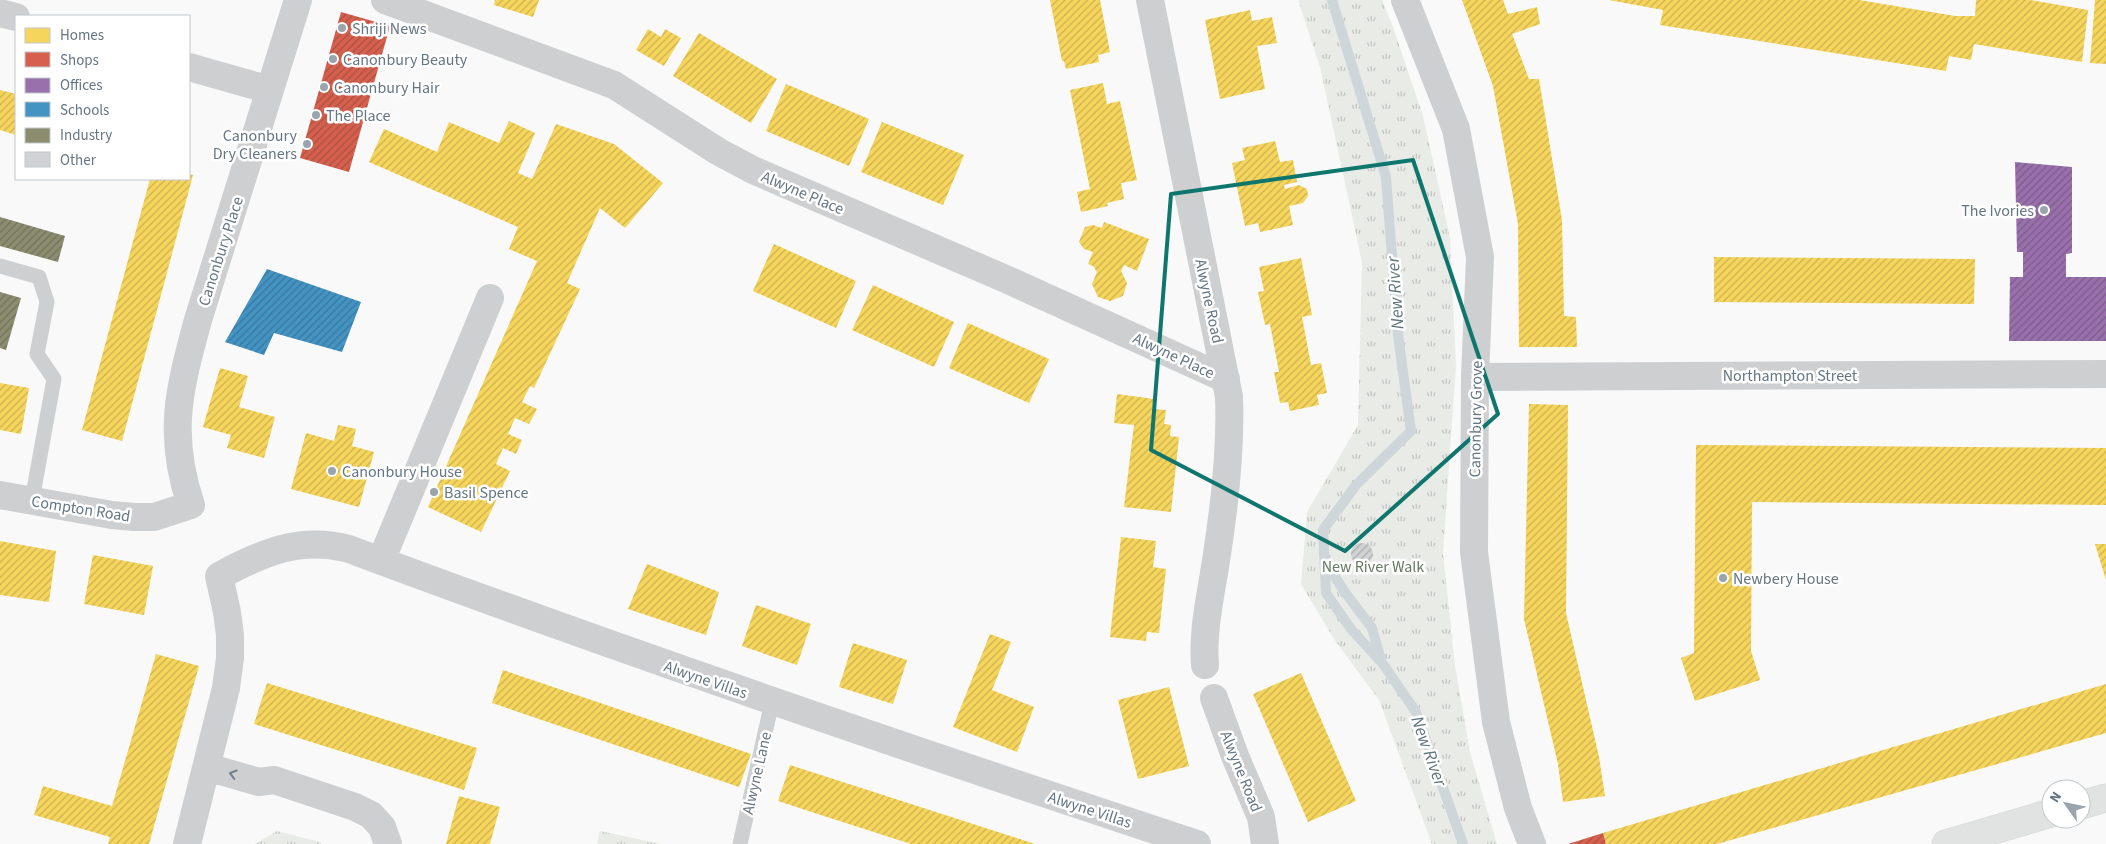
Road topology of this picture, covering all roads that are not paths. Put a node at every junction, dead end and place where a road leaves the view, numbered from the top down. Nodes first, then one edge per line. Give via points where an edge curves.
1 (298, 0) edge
2 (385, 0) edge
3 (1150, 0) edge
4 (1405, 0) edge
5 (0, 13) edge
6 (15, 18) edge
7 (190, 67) edge
8 (270, 90) junction
9 (0, 266) edge
10 (490, 298) dead end
11 (2106, 374) edge
12 (1474, 377) junction
13 (1226, 379) junction
14 (0, 495) edge
15 (32, 500) junction
16 (191, 506) joint
17 (381, 561) junction
18 (1205, 664) dead end
19 (1214, 698) dead end
20 (772, 702) junction
21 (207, 767) junction
22 (2106, 798) edge
23 (2091, 802) edge
24 (2041, 817) edge
25 (186, 844) edge
26 (388, 844) edge
27 (740, 844) edge
28 (1197, 844) edge
29 (1265, 844) edge
30 (1532, 844) edge
31 (1946, 844) edge

1 - 8 street, Canonbury Place
2 - 13 street, Alwyne Place via 614,85 753,170
3 - 13 street, Alwyne Road
4 - 12 street, Canonbury Grove via 1456,129 1480,257
5 - 6 street
7 - 8 street
8 - 16 street, Canonbury Place via 198,320 179,397 177,446
9 - 15 lane via 39,277 47,302 38,354 54,379
10 - 17 street
11 - 12 street, Northampton Street
12 - 30 street, Canonbury Grove via 1474,552 1496,722 1518,808
13 - 18 street, Alwyne Road via 1230,441 1206,626
14 - 15 street, Compton Road
15 - 16 street, Compton Road via 134,518 154,517
17 - 20 street, Alwyne Villas
17 - 21 street, Alwyne Villas via 335,545 311,544 268,552 219,576 227,612 230,658
19 - 29 street, Alwyne Road via 1261,817
20 - 27 lane, Alwyne Lane
20 - 28 street, Alwyne Villas
21 - 25 street
26 -> 21 street via 382,827 364,810 274,780 259,782
22 - 23 main road
24 - 31 main road

